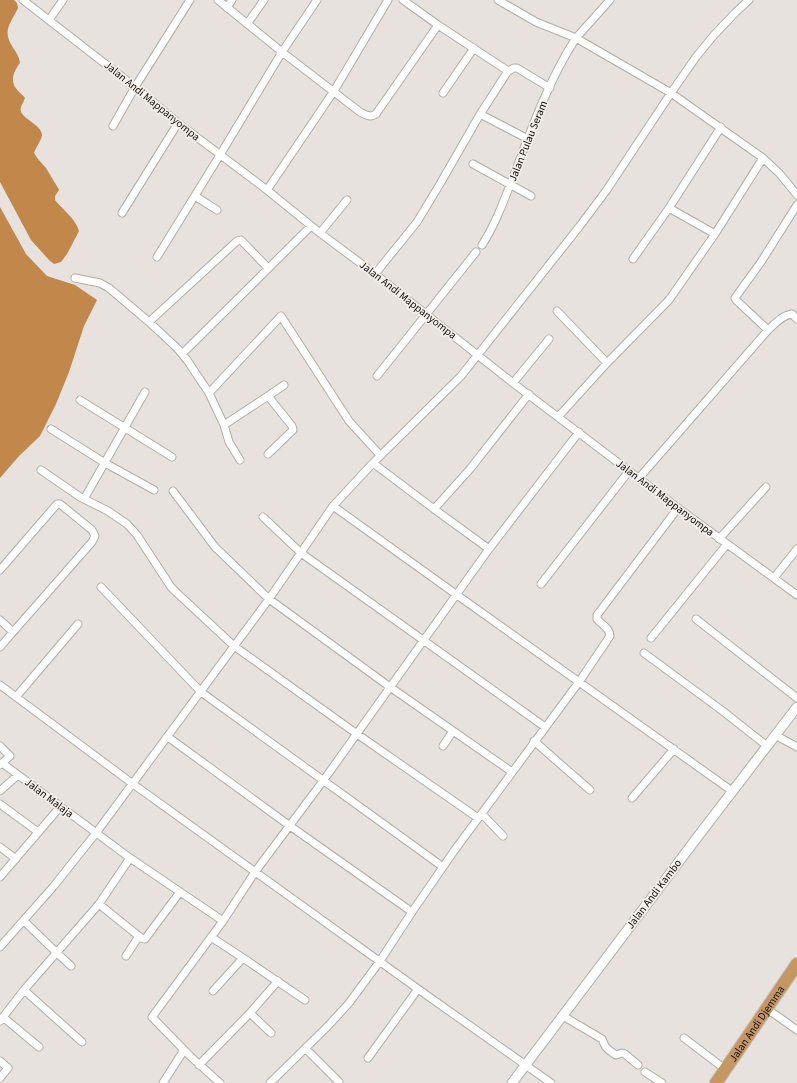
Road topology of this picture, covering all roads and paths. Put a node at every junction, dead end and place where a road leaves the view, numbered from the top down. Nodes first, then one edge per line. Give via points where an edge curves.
1 (23, 0) edge
2 (63, 0) edge
3 (190, 0) edge
4 (218, 0) edge
5 (232, 0) edge
6 (264, 0) edge
7 (317, 0) edge
8 (388, 0) edge
9 (403, 0) edge
10 (498, 0) edge
11 (610, 0) edge
12 (749, 0) edge
13 (227, 8) junction
14 (49, 20) junction
15 (247, 24) junction
16 (438, 25) junction
17 (576, 38) junction
18 (474, 48) junction
19 (282, 52) junction
20 (508, 71) junction
21 (135, 87) junction
22 (550, 88) junction
23 (334, 91) junction
24 (443, 93) dead end
25 (671, 93) junction
26 (480, 114) junction
27 (178, 123) junction
28 (113, 126) dead end
29 (721, 128) junction
30 (528, 139) junction
31 (220, 155) junction
32 (763, 158) junction
33 (473, 164) dead end
34 (510, 185) junction
35 (267, 190) junction
36 (797, 195) edge
37 (195, 196) junction
38 (531, 196) dead end
39 (347, 200) dead end
40 (797, 206) edge
41 (669, 208) junction
42 (217, 210) dead end
43 (122, 213) dead end
44 (311, 226) junction
45 (320, 232) junction
46 (716, 234) junction
47 (482, 245) dead end
48 (476, 252) dead end
49 (158, 257) dead end
50 (632, 259) dead end
51 (268, 268) junction
52 (375, 274) junction
53 (75, 278) dead end
54 (557, 310) dead end
55 (426, 314) junction
56 (797, 319) edge
57 (149, 322) junction
58 (768, 330) junction
59 (549, 339) dead end
60 (182, 354) junction
61 (478, 355) junction
62 (607, 363) junction
63 (377, 376) dead end
64 (514, 383) junction
65 (284, 385) dead end
66 (145, 392) dead end
67 (209, 393) junction
68 (529, 394) junction
69 (268, 396) junction
70 (80, 400) dead end
71 (558, 417) junction
72 (224, 425) junction
73 (124, 428) junction
74 (51, 429) dead end
75 (578, 432) junction
76 (268, 454) dead end
77 (380, 455) junction
78 (172, 457) dead end
79 (240, 460) dead end
80 (105, 463) junction
81 (373, 463) junction
82 (41, 470) dead end
83 (629, 471) junction
84 (639, 478) junction
85 (766, 487) dead end
86 (154, 490) dead end
87 (173, 491) dead end
88 (84, 499) junction
89 (333, 506) junction
90 (678, 508) junction
91 (434, 509) junction
92 (263, 517) dead end
93 (719, 539) junction
94 (727, 544) junction
95 (489, 549) junction
96 (797, 549) edge
97 (300, 553) junction
98 (0, 570) edge
99 (774, 578) junction
100 (541, 584) dead end
101 (101, 587) dead end
102 (456, 595) junction
103 (797, 595) edge
104 (269, 599) junction
105 (696, 619) dead end
106 (0, 620) edge
107 (78, 624) dead end
108 (13, 632) junction
109 (651, 638) dead end
110 (423, 640) junction
111 (234, 646) junction
112 (0, 647) edge
113 (644, 653) dead end
114 (579, 682) junction
115 (0, 685) edge
116 (390, 687) junction
117 (201, 692) junction
118 (16, 697) junction
119 (797, 698) edge
120 (797, 707) edge
121 (545, 727) junction
122 (453, 731) junction
123 (356, 734) junction
124 (775, 735) junction
125 (168, 737) junction
126 (534, 741) junction
127 (0, 746) edge
128 (443, 746) dead end
129 (767, 746) junction
130 (797, 747) edge
131 (674, 749) junction
132 (1, 764) edge
133 (512, 772) junction
134 (18, 775) junction
135 (323, 781) junction
136 (133, 784) junction
137 (590, 790) dead end
138 (732, 790) junction
139 (0, 791) edge
140 (632, 798) dead end
141 (0, 804) edge
142 (60, 807) junction
143 (480, 816) junction
144 (290, 826) junction
145 (38, 832) junction
146 (96, 833) junction
147 (503, 836) dead end
148 (0, 847) edge
149 (16, 858) junction
150 (130, 858) junction
151 (443, 868) junction
152 (255, 872) junction
153 (0, 877) edge
154 (180, 892) junction
155 (99, 904) junction
156 (412, 912) junction
157 (24, 921) junction
158 (223, 921) junction
159 (139, 936) junction
160 (211, 937) junction
161 (1, 943) edge
162 (56, 953) junction
163 (126, 956) dead end
164 (243, 958) junction
165 (380, 961) junction
166 (797, 964) edge
167 (71, 966) dead end
168 (797, 977) edge
169 (278, 981) junction
170 (418, 989) junction
171 (24, 990) junction
172 (214, 991) dead end
173 (305, 1000) dead end
174 (770, 1011) junction
175 (250, 1013) junction
176 (563, 1016) junction
177 (2, 1019) edge
178 (797, 1030) edge
179 (271, 1033) dead end
180 (684, 1038) dead end
181 (82, 1042) dead end
182 (39, 1046) dead end
183 (306, 1049) junction
184 (184, 1050) junction
185 (368, 1058) dead end
186 (0, 1060) edge
187 (199, 1064) junction
188 (526, 1065) junction
189 (638, 1065) dead end
190 (725, 1069) junction
191 (645, 1072) dead end
192 (0, 1078) edge
193 (339, 1082) edge
194 (163, 1083) edge
195 (220, 1083) edge
196 (270, 1083) edge
197 (512, 1083) edge
198 (551, 1083) edge
199 (662, 1083) edge
200 (716, 1083) edge
201 (724, 1083) edge

1 - 14 street, Jalan Andi Mappanyompa
2 - 14 street
3 - 21 street
4 - 13 street
5 - 13 street
6 - 15 street
7 - 19 street
8 - 23 street
9 - 16 street
10 - 17 street via 536,22
11 - 17 street, Jalan Pulau Seram
12 - 25 street via 714,35
13 - 15 street
14 - 21 street, Jalan Andi Mappanyompa
15 - 19 street
16 - 18 street
16 - 23 street via 374,116 360,112
17 - 22 street, Jalan Pulau Seram
17 - 25 street
18 - 20 street
18 - 24 street
19 - 23 street
19 - 31 street
20 - 22 street via 515,68
20 - 26 street
21 - 27 street, Jalan Andi Mappanyompa
21 - 28 street
22 - 30 street, Jalan Pulau Seram
23 - 35 street
25 - 29 street
25 - 61 street via 606,191
26 - 30 street
26 - 52 street via 417,222
27 - 31 street, Jalan Andi Mappanyompa
27 - 43 street
29 - 32 street
29 - 41 street
30 - 34 street, Jalan Pulau Seram
31 - 35 street, Jalan Andi Mappanyompa
31 - 37 street
32 - 36 street
32 - 46 street
33 - 34 street
34 - 38 street
34 - 47 street, Jalan Pulau Seram
35 - 44 street, Jalan Andi Mappanyompa
37 - 42 street
37 - 49 street
39 - 45 street
40 - 58 street via 735,298
41 - 46 street
41 - 50 street
44 - 45 street, Jalan Andi Mappanyompa
44 - 51 street
45 - 52 street, Jalan Andi Mappanyompa
46 - 62 street via 669,300
48 - 55 street
51 - 57 street via 241,240 237,241
51 - 60 street
52 - 55 street, Jalan Andi Mappanyompa
53 - 57 street via 103,284
54 - 62 street
55 - 61 street, Jalan Andi Mappanyompa
55 - 63 street
56 - 58 street via 788,314
57 - 60 street
58 - 84 street
59 - 64 street
60 - 67 street
61 - 64 street, Jalan Andi Mappanyompa
61 - 77 street via 461,376
62 - 71 street
64 - 68 street, Jalan Andi Mappanyompa
65 - 69 street
66 - 73 street
67 - 72 street
67 - 77 street via 281,316 349,420
68 - 71 street, Jalan Andi Mappanyompa
68 - 91 street via 470,469
69 - 72 street
69 - 76 street via 293,430
70 - 73 street
71 - 75 street, Jalan Andi Mappanyompa
72 - 79 street via 229,442
73 - 78 street
73 - 80 street
74 - 80 street
75 - 83 street, Jalan Andi Mappanyompa
75 - 95 street
77 - 81 street
80 - 86 street
80 - 88 street
81 - 89 street
81 - 91 street
82 - 88 street
83 - 84 street, Jalan Andi Mappanyompa
83 - 100 street
84 - 90 street, Jalan Andi Mappanyompa
85 - 93 street
87 - 104 street via 215,547
88 - 111 street via 127,524 177,593
89 - 97 street
89 - 102 street
90 - 93 street, Jalan Andi Mappanyompa
90 - 114 street via 597,615 597,619 610,632 610,636
91 - 95 street
92 - 97 street
93 - 94 street, Jalan Andi Mappanyompa
94 - 99 street, Jalan Andi Mappanyompa
94 - 109 street
95 - 102 street
96 - 99 street
97 - 104 street
97 - 110 street
98 - 108 street via 57,504 92,530 95,536
99 - 103 street, Jalan Andi Mappanyompa
101 - 117 street
102 - 110 street
102 - 114 street
104 - 111 street
104 - 116 street
105 - 119 street
106 - 108 street
107 - 118 street
108 - 112 street
110 - 116 street
110 - 121 street
111 - 117 street
111 - 123 street
113 - 129 street
114 - 121 street
114 - 131 street
115 - 118 street
116 - 122 street
116 - 123 street
117 - 125 street
117 - 135 street
118 - 136 street
120 - 124 street, Jalan Andi Kambo
121 - 126 street
122 - 128 street
122 - 133 street
123 - 135 street
123 - 143 street
124 - 129 street, Jalan Andi Kambo
124 - 130 street
125 - 136 street
125 - 144 street
126 - 133 street
126 - 137 street
127 - 132 street via 10,756
129 - 138 street, Jalan Andi Kambo
131 - 138 street
131 - 140 street
132 - 134 street, Jalan Malaja
133 - 143 street
134 - 139 street
134 - 142 street, Jalan Malaja
135 - 144 street
135 - 151 street
136 - 146 street
136 - 152 street
138 - 176 street, Jalan Andi Kambo
141 - 145 street
142 - 145 street
142 - 146 street, Jalan Malaja
143 - 147 street
143 - 151 street
144 - 152 street
144 - 156 street
145 - 149 street
146 - 150 street, Jalan Malaja
146 - 157 street
148 - 149 street
149 - 153 street
150 - 154 street, Jalan Malaja
150 - 155 street
151 - 156 street
152 - 158 street
152 - 165 street
154 - 158 street, Jalan Malaja
154 - 159 street via 147,938
155 - 159 street
155 - 162 street
156 - 165 street
157 - 161 street
157 - 162 street
158 - 160 street
159 - 163 street
160 - 164 street
160 - 184 street via 152,1017
162 - 167 street
162 - 171 street
164 - 169 street
164 - 172 street
165 - 170 street
165 - 183 street via 343,1010
166 - 174 highway, Jalan Andi Djemma
168 - 174 highway, Jalan Andi Djemma
169 - 173 street
169 - 175 street
170 - 185 street
170 - 188 street
171 - 177 street
171 - 181 street
174 - 178 street
174 - 190 highway, Jalan Andi Djemma
174 - 201 highway, Jalan Andi Djemma
175 - 179 street
175 - 187 street
176 - 188 street, Jalan Andi Kambo
176 - 189 street via 602,1039 607,1049 616,1054 625,1054
177 - 182 street
180 - 190 street
183 - 193 street
183 - 196 street
184 - 187 street
184 - 194 street
186 - 192 street via 8,1069
187 - 195 street
188 - 197 street, Jalan Andi Kambo
188 - 198 street
190 - 200 highway, Jalan Andi Djemma
191 - 199 street

